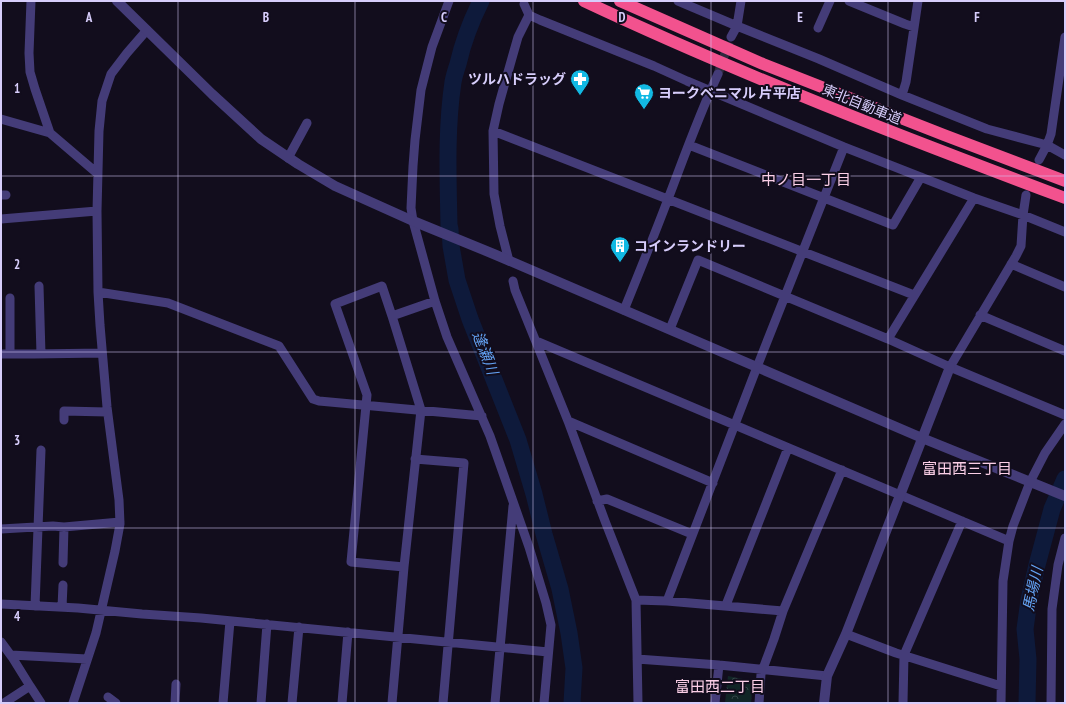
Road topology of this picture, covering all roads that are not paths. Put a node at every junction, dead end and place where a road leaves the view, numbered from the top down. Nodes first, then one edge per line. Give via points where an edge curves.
1 (31, 1) edge
2 (117, 1) edge
3 (449, 1) edge
4 (584, 1) edge
5 (620, 1) edge
6 (678, 1) edge
7 (741, 1) edge
8 (830, 1) edge
9 (849, 1) edge
10 (918, 1) edge
11 (524, 4) dead end
12 (529, 15) junction
13 (737, 26) junction
14 (914, 27) junction
15 (818, 28) dead end
16 (147, 30) junction
17 (731, 37) tunnel mouth
18 (1065, 37) edge
19 (718, 74) tunnel mouth
20 (710, 90) junction
21 (902, 95) junction
22 (1, 119) edge
23 (307, 123) dead end
24 (493, 131) junction
25 (50, 133) junction
26 (688, 145) junction
27 (1047, 145) junction
28 (844, 147) junction
29 (1065, 154) edge
30 (288, 158) junction
31 (1039, 160) dead end
32 (98, 174) junction
33 (921, 176) junction
34 (1065, 181) edge
35 (1026, 195) dead end
36 (824, 198) junction
37 (974, 198) junction
38 (1065, 198) edge
39 (668, 199) junction
40 (97, 211) junction
41 (1023, 215) junction
42 (1, 219) edge
43 (416, 222) junction
44 (1065, 232) edge
45 (802, 252) junction
46 (509, 261) junction
47 (1011, 264) junction
48 (513, 281) dead end
49 (39, 286) dead end
50 (1065, 287) edge
51 (98, 292) junction
52 (914, 295) junction
53 (786, 297) junction
54 (10, 298) dead end
55 (435, 301) junction
56 (624, 310) junction
57 (980, 315) junction
58 (392, 316) junction
59 (670, 329) junction
60 (888, 339) junction
61 (536, 341) junction
62 (1065, 351) edge
63 (102, 353) junction
64 (5, 354) edge
65 (41, 354) junction
66 (757, 367) junction
67 (950, 367) junction
68 (366, 406) junction
69 (421, 410) junction
70 (108, 412) junction
71 (1065, 415) edge
72 (482, 416) junction
73 (64, 420) dead end
74 (568, 421) junction
75 (1065, 424) edge
76 (735, 425) junction
77 (922, 438) junction
78 (788, 448) junction
79 (42, 450) dead end
80 (415, 459) junction
81 (842, 470) junction
82 (713, 483) junction
83 (1033, 483) junction
84 (901, 495) junction
85 (1065, 496) edge
86 (597, 501) junction
87 (514, 503) junction
88 (962, 521) junction
89 (120, 522) junction
90 (38, 527) junction
91 (64, 527) junction
92 (1, 529) edge
93 (692, 534) junction
94 (1065, 538) edge
95 (1009, 541) junction
96 (63, 563) dead end
97 (1061, 566) edge
98 (404, 567) junction
99 (63, 585) dead end
100 (636, 600) junction
101 (667, 601) junction
102 (1, 604) edge
103 (34, 606) junction
104 (726, 606) junction
105 (62, 607) junction
106 (101, 610) junction
107 (783, 611) junction
108 (230, 621) junction
109 (267, 624) junction
110 (299, 627) junction
111 (348, 632) junction
112 (846, 634) junction
113 (398, 637) junction
114 (1, 642) edge
115 (449, 642) junction
116 (500, 646) junction
117 (548, 652) junction
118 (10, 655) junction
119 (904, 655) junction
120 (87, 659) junction
121 (637, 659) junction
122 (719, 665) junction
123 (763, 670) junction
124 (827, 676) junction
125 (176, 684) dead end
126 (30, 686) junction
127 (1001, 686) junction
128 (108, 697) dead end
129 (4, 703) edge
130 (41, 703) edge
131 (73, 703) edge
132 (116, 703) edge
133 (175, 703) edge
134 (223, 703) edge
135 (261, 703) edge
136 (292, 703) edge
137 (342, 703) edge
138 (392, 703) edge
139 (443, 703) edge
140 (495, 703) edge
141 (544, 703) edge
142 (638, 703) edge
143 (715, 703) edge
144 (759, 703) edge
145 (824, 703) edge
146 (903, 703) edge
147 (1001, 703) edge
148 (1050, 703) edge

1 - 25 street via 30,72
2 - 16 street
3 - 43 street via 432,47 421,90 411,208
4 - 38 highway, 東北自動車道 via 758,78 931,148
5 - 34 highway, 東北自動車道 via 763,64
6 - 13 street
7 - 13 street
8 - 15 street
9 - 14 street
10 - 14 street
11 - 12 street
12 - 20 street
12 - 24 street via 518,37
13 - 17 street
13 - 21 street
14 - 21 street
16 - 30 street via 261,139
16 - 32 street via 111,74 102,101
18 - 27 street via 1051,134
19 - 20 street
20 - 26 street
20 - 28 street
21 - 27 street via 987,130
22 - 25 street
23 - 30 street
24 - 39 street
24 - 46 street via 494,194
25 - 32 street
26 - 36 street
26 - 39 street
27 - 29 street
27 - 31 street
28 - 33 street
28 - 36 street
30 - 43 street via 335,186
32 - 40 street
33 - 36 street via 893,225
33 - 37 street
35 - 41 street
36 - 45 street
37 - 41 street
37 - 52 street
39 - 45 street
39 - 56 street
40 - 42 street
40 - 51 street
41 - 44 street
41 - 47 street via 1021,246
43 - 46 street
43 - 55 street
45 - 52 street
45 - 53 street
46 - 56 street
47 - 50 street
47 - 57 street
48 - 61 street
49 - 65 street
51 - 63 street
51 - 68 street via 168,304 279,346 313,399
52 - 60 street
53 - 59 street via 698,260
53 - 60 street
53 - 66 street
54 - 64 street
55 - 58 street
55 - 72 street via 447,337
56 - 59 street
57 - 62 street
57 - 67 street
58 - 68 street via 382,286 335,304 367,396
58 - 69 street
59 - 66 street
60 - 67 street
61 - 74 street
61 - 76 street
63 - 65 street
63 - 70 street
64 - 65 street
66 - 76 street
66 - 77 street
67 - 71 street
67 - 77 street
68 - 69 street
68 - 98 street via 351,562
69 - 72 street
69 - 80 street
70 - 73 street via 64,411
70 - 89 street
72 - 87 street
74 - 82 street
74 - 86 street
75 - 83 street via 1045,453
76 - 78 street
76 - 82 street
77 - 83 street
77 - 84 street
78 - 81 street
78 - 104 street
79 - 90 street
80 - 98 street
80 - 115 street via 464,463
81 - 84 street
81 - 107 street
82 - 93 street
83 - 85 street
83 - 95 street via 1013,526
84 - 88 street
84 - 112 street
86 - 93 street via 607,499
86 - 100 street
87 - 116 street
87 - 117 street via 546,603 550,625
88 - 95 street
88 - 119 street
89 - 91 street
89 - 106 street
90 - 91 street
90 - 92 street
90 - 103 street
91 - 96 street
93 - 101 street
94 - 97 street
95 - 127 street via 1003,581
97 - 148 street via 1052,609
98 - 113 street
99 - 105 street
100 - 101 street
100 - 121 street
101 - 104 street
102 - 103 street
103 - 105 street
104 - 107 street
105 - 106 street
106 - 108 street
106 - 120 street
107 - 123 street
108 - 109 street
108 - 134 street
109 - 110 street
109 - 135 street
110 - 111 street
110 - 136 street
111 - 113 street
111 - 137 street
112 - 119 street
112 - 124 street
113 - 115 street
113 - 138 street
114 - 118 street
115 - 116 street
115 - 139 street
116 - 117 street
116 - 140 street
117 - 141 street
118 - 120 street
118 - 126 street
119 - 127 street
119 - 146 street
120 - 131 street
121 - 122 street
121 - 142 street
122 - 123 street
122 - 143 street
123 - 124 street
123 - 144 street
124 - 145 street
125 - 133 street
126 - 129 street
126 - 130 street
127 - 147 street
128 - 132 street

